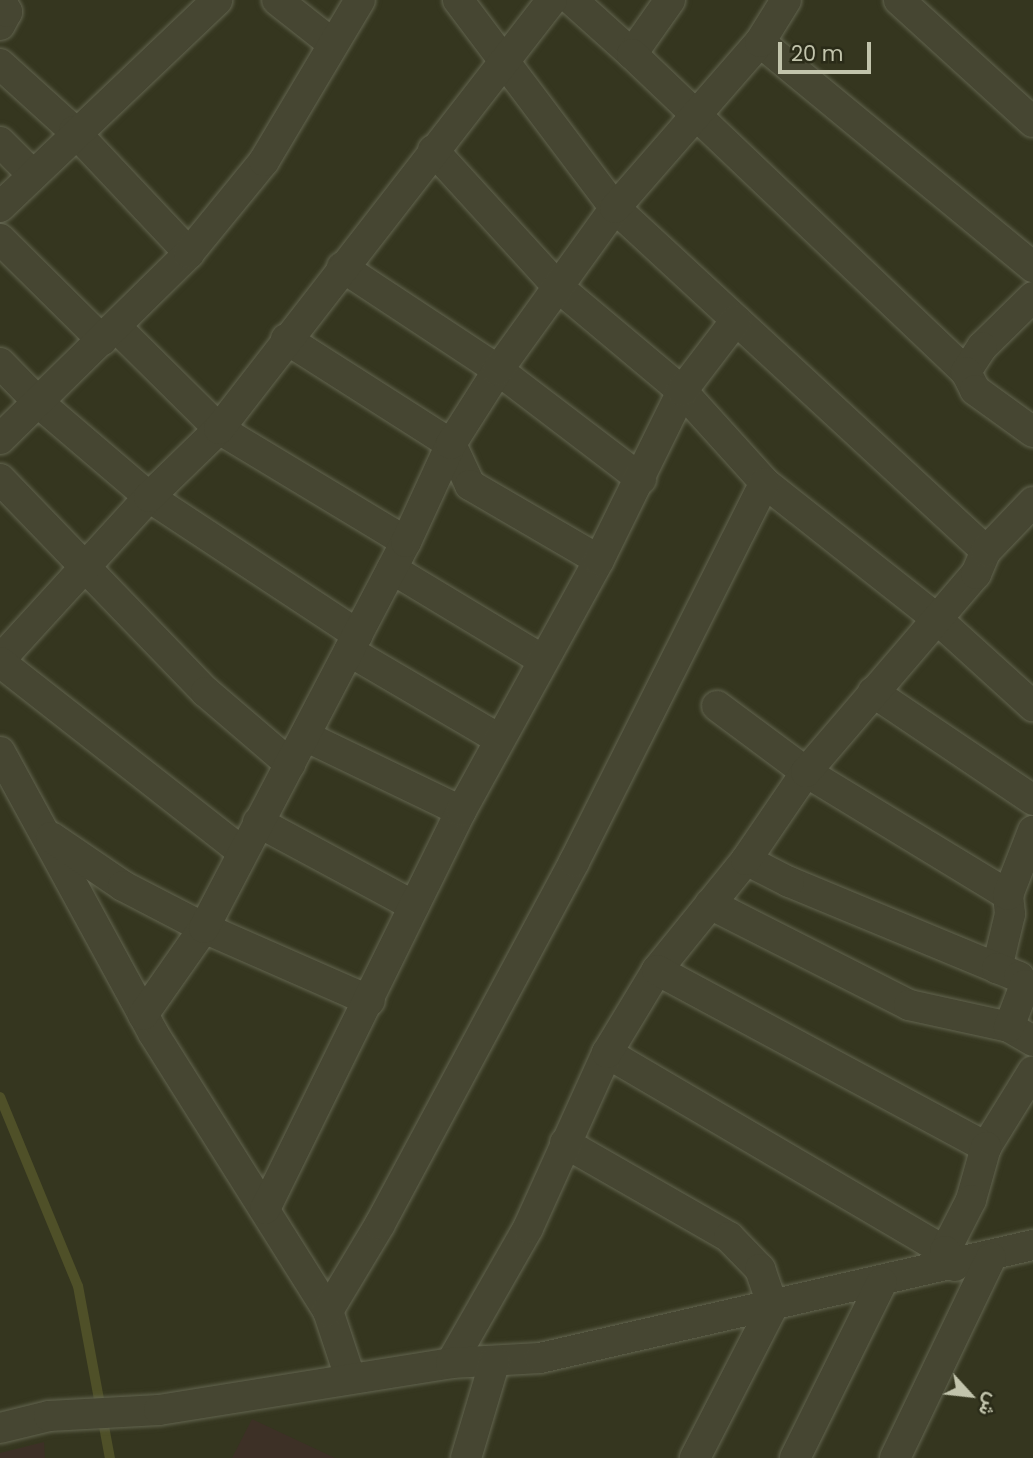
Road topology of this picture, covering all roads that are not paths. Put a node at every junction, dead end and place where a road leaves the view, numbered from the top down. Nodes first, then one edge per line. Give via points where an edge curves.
1 (1, 0) edge
2 (217, 0) edge
3 (276, 0) edge
4 (360, 0) edge
5 (458, 0) edge
6 (552, 0) edge
7 (572, 0) edge
8 (670, 0) edge
9 (786, 0) edge
10 (898, 0) edge
11 (0, 25) edge
12 (760, 42) junction
13 (333, 44) junction
14 (632, 54) junction
15 (506, 62) junction
16 (0, 64) edge
17 (698, 117) junction
18 (1033, 122) edge
19 (74, 131) junction
20 (0, 142) edge
21 (433, 149) junction
22 (32, 174) junction
23 (0, 206) edge
24 (615, 208) junction
25 (0, 239) edge
26 (189, 253) junction
27 (342, 267) junction
28 (1033, 267) edge
29 (558, 288) junction
30 (1033, 297) edge
31 (736, 320) junction
32 (109, 333) junction
33 (286, 339) junction
34 (0, 363) edge
35 (498, 370) junction
36 (966, 372) junction
37 (682, 391) junction
38 (39, 403) junction
39 (219, 429) junction
40 (1033, 432) edge
41 (0, 439) edge
42 (451, 444) junction
43 (0, 479) edge
44 (641, 479) junction
45 (765, 483) junction
46 (149, 497) junction
47 (1033, 502) edge
48 (406, 542) junction
49 (986, 551) junction
50 (599, 560) junction
51 (392, 569) junction
52 (84, 570) junction
53 (937, 619) junction
54 (353, 643) junction
55 (541, 659) junction
56 (0, 661) edge
57 (873, 692) junction
58 (717, 706) dead end
59 (1033, 706) edge
60 (305, 736) junction
61 (499, 739) junction
62 (0, 752) edge
63 (290, 764) junction
64 (806, 772) junction
65 (1033, 800) edge
66 (461, 811) junction
67 (258, 822) junction
68 (1033, 831) edge
69 (47, 835) junction
70 (242, 852) junction
71 (746, 860) junction
72 (1008, 895) junction
73 (710, 904) junction
74 (415, 906) junction
75 (204, 928) junction
76 (997, 968) junction
77 (657, 970) junction
78 (370, 1001) junction
79 (144, 1016) junction
80 (1021, 1034) edge
81 (607, 1053) junction
82 (1033, 1071) edge
83 (565, 1143) junction
84 (986, 1147) junction
85 (265, 1209) junction
86 (1033, 1245) edge
87 (950, 1258) junction
88 (991, 1258) junction
89 (882, 1282) junction
90 (773, 1306) junction
91 (328, 1311) junction
92 (495, 1361) junction
93 (451, 1363) junction
94 (350, 1377) junction
95 (0, 1428) edge
96 (466, 1458) edge
97 (695, 1458) edge
98 (795, 1458) edge
99 (895, 1458) edge

1 - 11 street via 7,12
2 - 19 street
3 - 13 street
4 - 13 street
5 - 15 street
6 - 15 street
7 - 14 street
8 - 14 street
9 - 12 street
10 - 18 street
12 - 17 street
12 - 28 street
13 - 26 street via 264,160
14 - 17 street
15 - 21 street
15 - 24 street
16 - 19 street
17 - 24 street
17 - 36 street
19 - 22 street
19 - 26 street
20 - 22 street
21 - 27 street
21 - 29 street
22 - 23 street
24 - 29 street
24 - 31 street
25 - 32 street
26 - 32 street
27 - 33 street
27 - 35 street
29 - 35 street
29 - 37 street
30 - 36 street via 982,347
31 - 37 street
31 - 49 street
32 - 38 street
32 - 39 street
33 - 39 street
33 - 42 street
34 - 38 street
35 - 42 street
35 - 44 street
36 - 40 street via 975,390
37 - 44 street
37 - 45 street
38 - 41 street
38 - 46 street
39 - 46 street
39 - 48 street
42 - 48 street
42 - 50 street via 470,485
43 - 52 street
44 - 50 street
45 - 53 street
45 - 91 street via 574,862 380,1224
46 - 52 street
46 - 54 street
47 - 49 street
48 - 51 street
49 - 53 street via 976,574
50 - 55 street
51 - 54 street
51 - 55 street
52 - 56 street
52 - 63 street via 206,692
53 - 57 street
53 - 59 street
54 - 60 street
54 - 61 street
55 - 61 street
56 - 70 street
57 - 64 street
57 - 65 street
58 - 64 street
60 - 63 street
60 - 66 street
61 - 66 street
62 - 69 street
63 - 67 street
64 - 71 street
64 - 72 street
66 - 74 street
67 - 70 street
67 - 74 street
68 - 72 street
69 - 75 street via 123,886
69 - 79 street
70 - 75 street
71 - 73 street
71 - 76 street
72 - 76 street via 1010,914
73 - 77 street
73 - 80 street via 909,1004
74 - 78 street
75 - 78 street
75 - 79 street
76 - 80 street via 1019,977 1025,985
77 - 81 street
77 - 84 street
78 - 85 street
79 - 85 street
81 - 83 street
81 - 87 street
82 - 84 street
83 - 90 street via 729,1237 760,1269
83 - 93 street via 528,1228
84 - 87 street
85 - 91 street
86 - 88 street
87 - 88 street
87 - 89 street
88 - 99 street
89 - 90 street
89 - 98 street
90 - 92 street via 540,1359
90 - 97 street
91 - 94 street
92 - 93 street
92 - 96 street
93 - 94 street
94 - 95 street via 159,1410 49,1416

